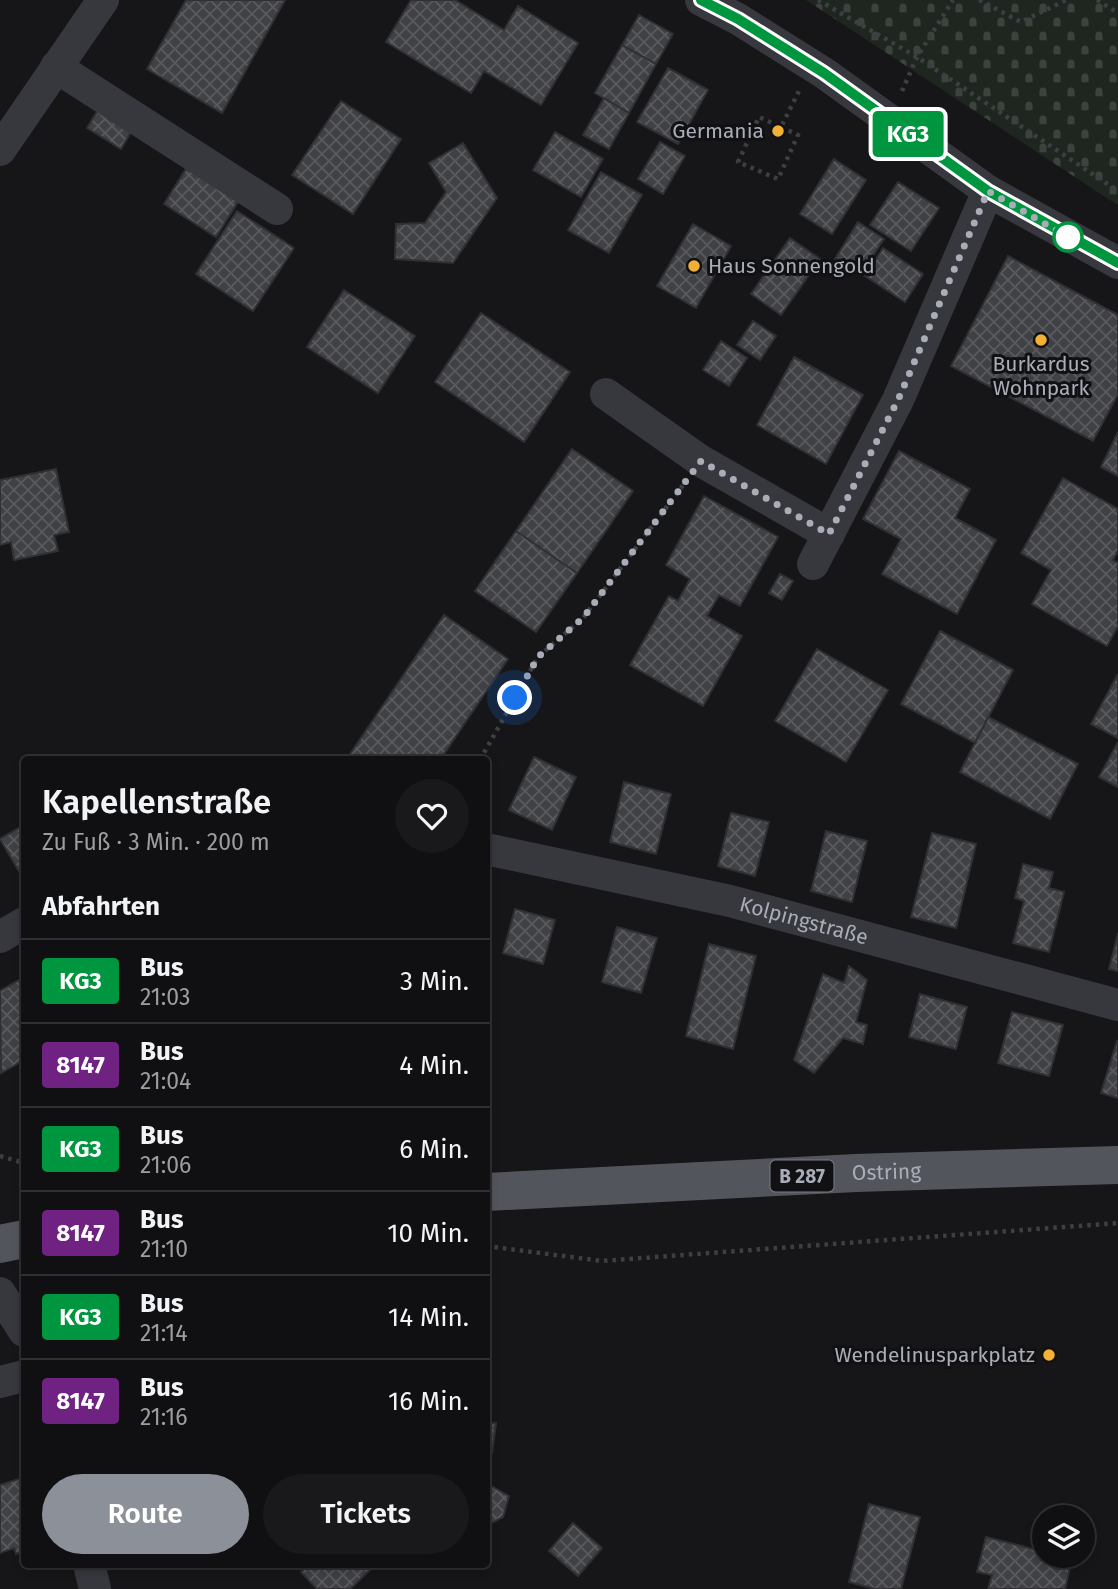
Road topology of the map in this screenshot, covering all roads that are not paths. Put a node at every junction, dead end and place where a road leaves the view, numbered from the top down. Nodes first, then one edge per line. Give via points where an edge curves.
1 (103, 0) edge
2 (701, 0) edge
3 (57, 67) junction
4 (0, 150) edge
5 (988, 191) junction
6 (277, 209) dead end
7 (1118, 263) edge
8 (606, 394) dead end
9 (829, 534) junction
10 (813, 564) dead end
11 (490, 850) edge
12 (21, 925) edge
13 (0, 937) edge
14 (1118, 1005) edge
15 (1118, 1165) edge
16 (490, 1192) edge
17 (21, 1240) edge
18 (0, 1244) edge
19 (0, 1293) edge
20 (21, 1326) edge
21 (21, 1377) edge
22 (0, 1382) edge
23 (90, 1568) edge
24 (95, 1589) edge

1 - 3 street
2 - 5 street via 824,73
3 - 4 street
3 - 6 street
5 - 7 street
5 - 9 street via 898,400
8 - 9 street via 701,461
9 - 10 street
11 - 14 street, Kolpingstraße via 730,901
12 - 13 street
15 - 16 main road, Ostring / B 287
17 - 18 main road
19 - 20 street
21 - 22 street
23 - 24 street

